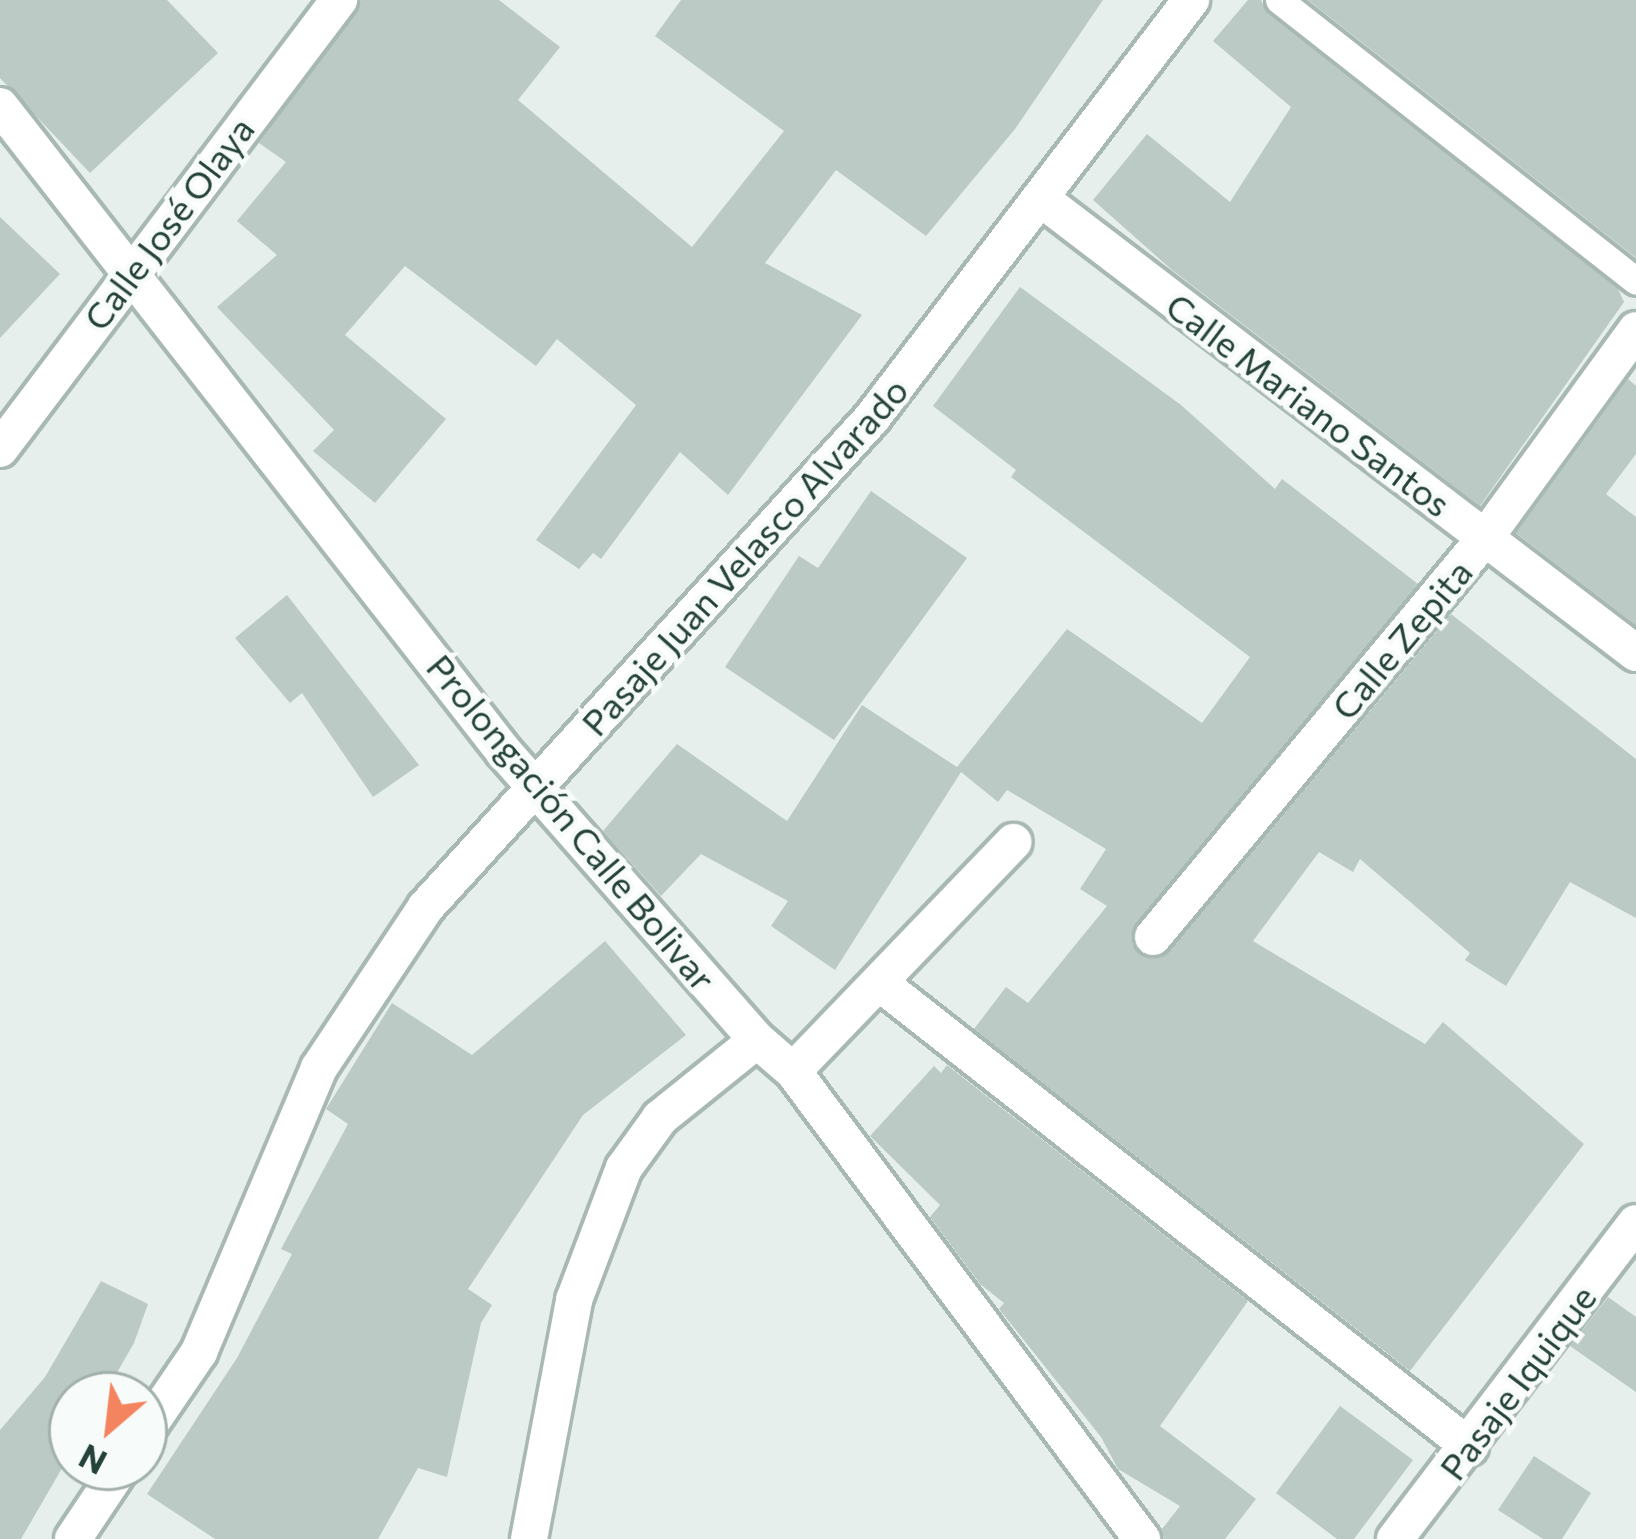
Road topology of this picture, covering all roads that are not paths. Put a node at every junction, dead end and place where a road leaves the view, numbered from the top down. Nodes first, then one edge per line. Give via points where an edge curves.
1 (339, 0) edge
2 (1191, 0) edge
3 (1279, 0) edge
4 (0, 106) edge
5 (1040, 198) junction
6 (132, 267) junction
7 (1636, 281) edge
8 (1636, 331) edge
9 (0, 449) edge
10 (1485, 538) junction
11 (1636, 653) edge
12 (538, 786) junction
13 (1013, 842) dead end
14 (1153, 937) dead end
15 (881, 984) junction
16 (757, 1040) junction
17 (793, 1071) junction
18 (1636, 1223) edge
19 (168, 1398) edge
20 (1470, 1448) junction
21 (106, 1491) edge
22 (73, 1539) edge
23 (529, 1539) edge
24 (1142, 1539) edge
25 (1395, 1539) edge

1 - 6 street, Calle José Olaya
2 - 5 street, Pasaje Juan Velasco Alvarado
3 - 7 lane
4 - 6 street, Prolongación Calle Bolivar
5 - 10 street, Calle Mariano Santos
5 - 12 street, Pasaje Juan Velasco Alvarado via 872,418
6 - 9 street, Calle José Olaya
6 - 12 street, Prolongación Calle Bolivar
8 - 10 street, Calle Zepita
10 - 11 street, Calle Mariano Santos
10 - 14 street, Calle Zepita
12 - 16 street, Prolongación Calle Bolivar
12 - 19 street, Pasaje Juan Velasco Alvarado via 426,908 319,1068 199,1352
13 - 15 street
15 - 17 street
15 - 20 street
16 - 17 street, Prolongación Calle Bolivar
16 - 23 street via 660,1118 624,1168 574,1300
17 - 24 street, Prolongación Calle Bolivar
18 - 20 street, Pasaje Iquique
20 - 25 street, Pasaje Iquique
21 - 22 street

